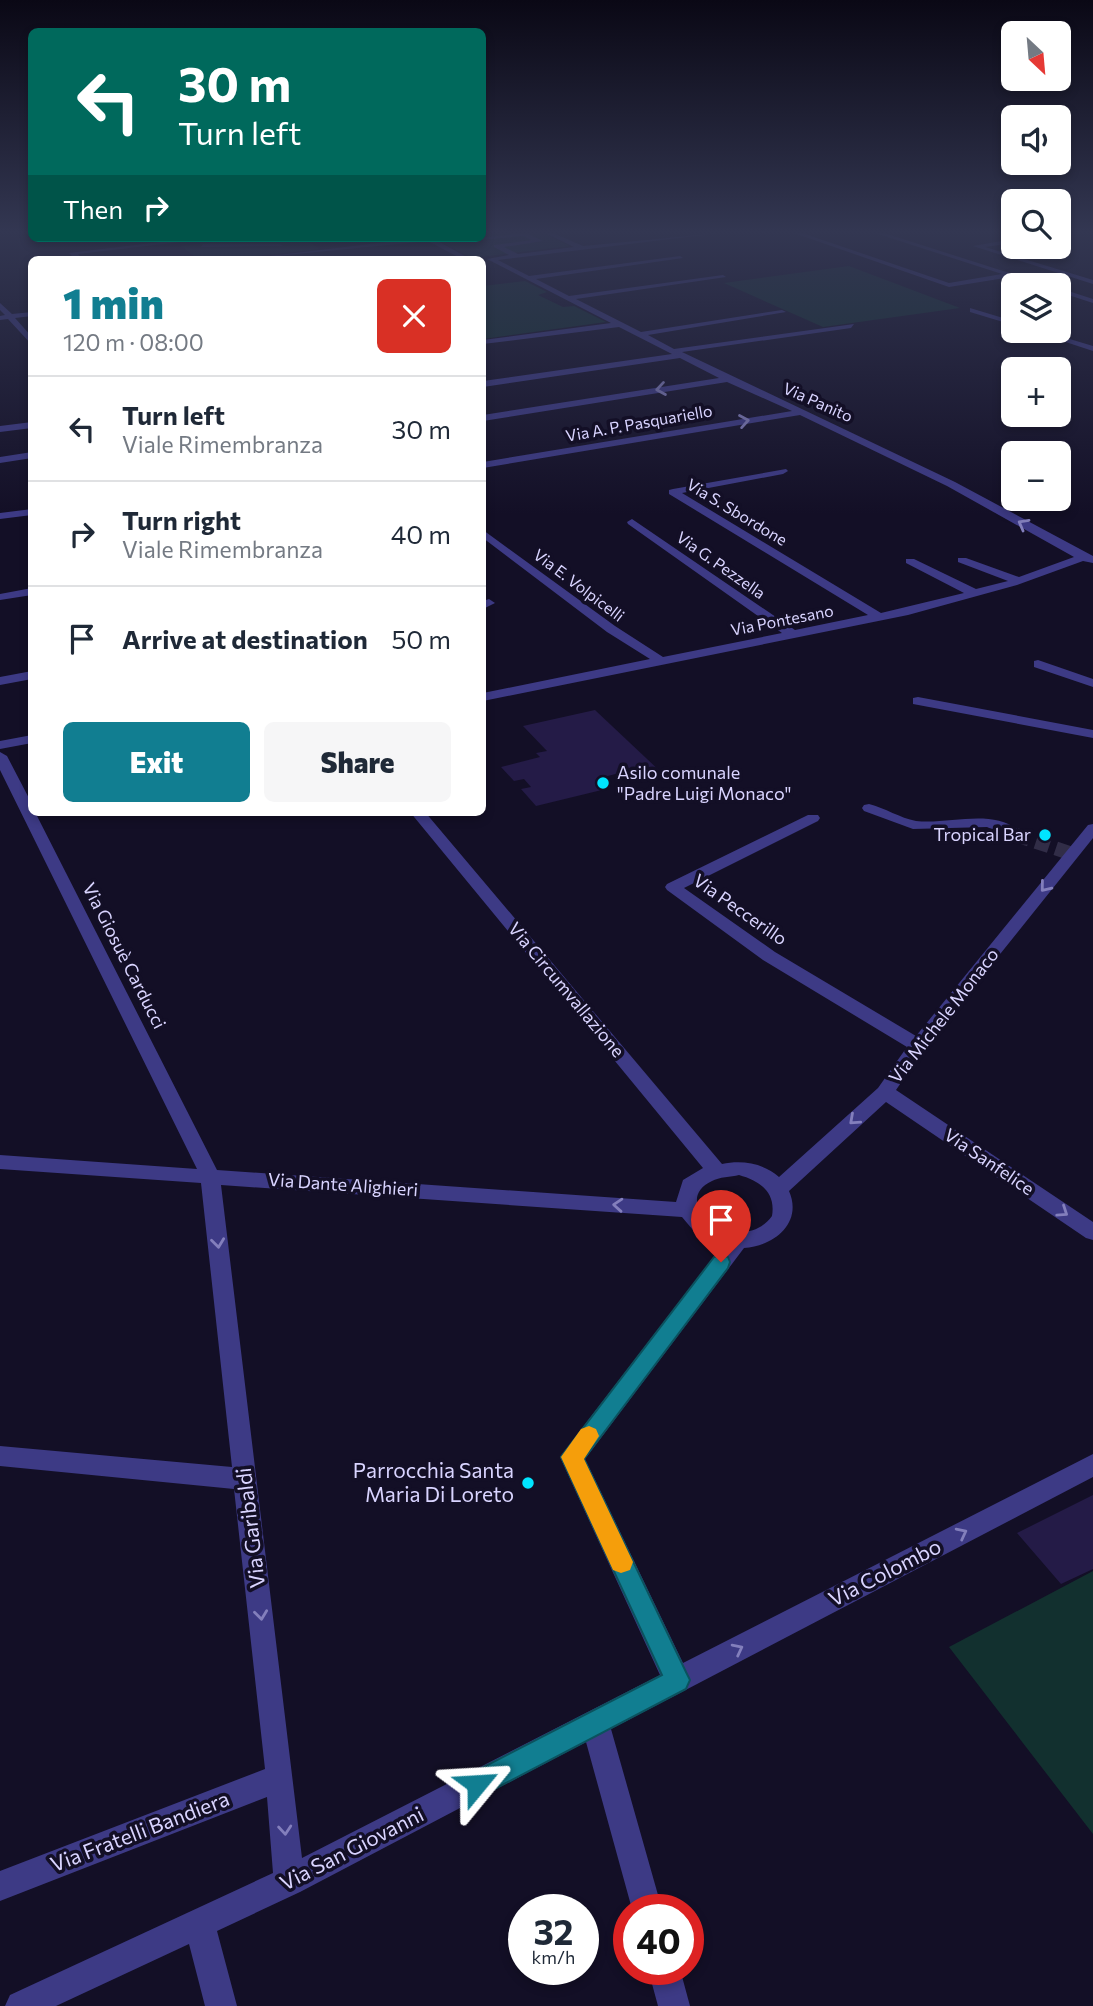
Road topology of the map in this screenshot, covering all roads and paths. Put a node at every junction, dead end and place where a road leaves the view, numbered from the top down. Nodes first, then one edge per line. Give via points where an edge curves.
1 (601, 327) edge
2 (626, 327) edge
3 (689, 327) edge
4 (847, 327) edge
5 (642, 334) junction
6 (486, 342) edge
7 (1071, 342) edge
8 (1093, 349) edge
9 (678, 353) junction
10 (729, 379) junction
11 (486, 383) edge
12 (800, 412) junction
13 (486, 418) edge
14 (28, 426) edge
15 (0, 429) edge
16 (28, 456) edge
17 (0, 460) edge
18 (486, 464) edge
19 (783, 471) dead end
20 (28, 512) edge
21 (0, 516) edge
22 (632, 522) dead end
23 (486, 535) edge
24 (962, 559) dead end
25 (1088, 559) edge
26 (910, 561) dead end
27 (1019, 580) junction
28 (28, 593) edge
29 (976, 594) junction
30 (0, 597) edge
31 (879, 617) junction
32 (792, 634) junction
33 (659, 660) junction
34 (1038, 664) dead end
35 (28, 676) edge
36 (0, 681) edge
37 (1093, 683) edge
38 (486, 696) edge
39 (918, 701) dead end
40 (1093, 734) edge
41 (28, 740) edge
42 (0, 746) edge
43 (0, 757) edge
44 (869, 808) dead end
45 (28, 813) edge
46 (30, 816) edge
47 (420, 816) edge
48 (813, 818) dead end
49 (1091, 833) edge
50 (1016, 835) tunnel mouth
51 (918, 1045) junction
52 (885, 1092) junction
53 (0, 1162) edge
54 (715, 1169) junction
55 (210, 1175) junction
56 (779, 1189) junction
57 (686, 1210) junction
58 (1093, 1232) edge
59 (737, 1241) junction
60 (0, 1456) edge
61 (1093, 1465) edge
62 (246, 1479) junction
63 (677, 1680) junction
64 (595, 1723) junction
65 (280, 1778) junction
66 (289, 1881) junction
67 (0, 1886) edge
68 (643, 1894) edge
69 (199, 1923) junction
70 (668, 1985) edge
71 (21, 2006) edge
72 (221, 2006) edge
73 (674, 2006) edge

1 - 6 street
2 - 5 street, Via Panito
3 - 5 street
4 - 9 street
5 - 9 street, Via Panito
7 - 8 street
9 - 10 street, Via Panito
9 - 11 street
10 - 12 street, Via Panito
10 -> 13 street
18 -> 12 street, Via A. P. Pasquariello
25 -> 12 street, Via Panito via 951,484
14 - 15 street
16 - 17 street
19 - 31 street, Via S. Sbordone via 673,492
20 - 21 street
22 - 32 street, Via G. Pezzella
23 - 33 street, Via E. Volpicelli
24 - 27 street
25 - 27 street, Via Pontesano
26 - 29 street
27 - 29 street, Via Pontesano
28 - 30 street
29 - 31 street, Via Pontesano
31 - 32 street, Via Pontesano
32 - 33 street, Via Pontesano
33 - 38 street, Via Pontesano
34 - 37 street
35 - 36 street
39 - 40 street
41 - 42 street
43 - 45 street, Via Giosuè Carducci
44 - 50 street via 913,825 989,822
46 - 55 street, Via Giosuè Carducci
47 - 54 street, Via Circumvallazione
48 - 51 street, Via Peccerillo via 673,887 769,956
49 -> 51 street, Via Michele Monaco
51 - 52 street, Via Michele Monaco
52 -> 56 street, Via Michele Monaco
52 -> 58 street, Via Sanfelice
53 - 55 street, Via Dante Alighieri
54 - 56 street via 739,1168 762,1175
54 - 57 street via 696,1178 686,1193
57 -> 55 street, Via Dante Alighieri
55 -> 62 street, Via Garibaldi
56 - 59 street via 785,1207 779,1224 762,1236
57 - 59 street via 696,1225
59 - 63 street via 572,1457
60 - 62 street
63 -> 61 street, Via Colombo
62 -> 65 street, Via Garibaldi
63 - 64 street, Via San Giovanni
64 - 66 street, Via San Giovanni
64 - 68 street
65 -> 66 street, Via Garibaldi
65 - 67 street, Via Fratelli Bandiera
66 - 69 street, Via San Giovanni
69 - 71 street, Via San Giovanni
69 - 72 street
70 - 73 street

